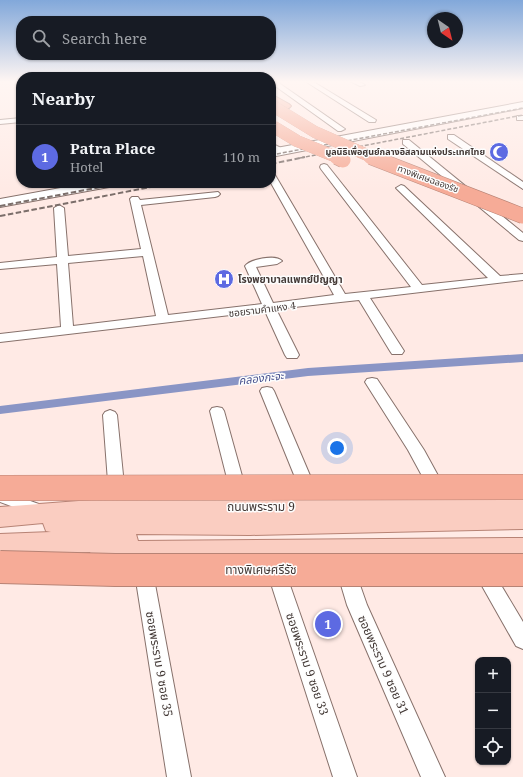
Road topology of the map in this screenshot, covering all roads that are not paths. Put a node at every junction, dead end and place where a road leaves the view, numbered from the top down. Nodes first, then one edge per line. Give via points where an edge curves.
1 (290, 117) edge
2 (300, 117) edge
3 (325, 117) edge
4 (368, 117) edge
5 (455, 117) edge
6 (16, 120) edge
7 (372, 120) dead end
8 (0, 122) edge
9 (276, 123) edge
10 (276, 125) edge
11 (341, 129) dead end
12 (451, 137) dead end
13 (406, 142) dead end
14 (276, 150) edge
15 (324, 167) dead end
16 (276, 184) edge
17 (523, 186) edge
18 (421, 187) junction
19 (82, 188) edge
20 (401, 188) dead end
21 (458, 190) junction
22 (215, 194) dead end
23 (0, 203) edge
24 (60, 208) dead end
25 (523, 216) edge
26 (523, 223) edge
27 (523, 238) edge
28 (148, 252) junction
29 (63, 260) junction
30 (277, 261) dead end
31 (0, 266) edge
32 (523, 277) edge
33 (498, 281) junction
34 (420, 290) junction
35 (363, 296) junction
36 (342, 299) junction
37 (270, 308) junction
38 (163, 320) junction
39 (67, 331) junction
40 (0, 338) edge
41 (397, 351) dead end
42 (292, 355) dead end
43 (372, 382) dead end
44 (266, 392) dead end
45 (217, 411) dead end
46 (110, 415) dead end
47 (523, 487) edge
48 (0, 488) edge
49 (0, 496) edge
50 (445, 503) junction
51 (523, 504) edge
52 (315, 506) junction
53 (118, 507) junction
54 (45, 513) junction
55 (0, 517) edge
56 (523, 519) edge
57 (253, 530) junction
58 (523, 532) edge
59 (0, 545) edge
60 (0, 548) edge
61 (469, 549) junction
62 (523, 549) edge
63 (340, 550) junction
64 (140, 551) junction
65 (0, 567) edge
66 (523, 570) edge
67 (523, 640) edge
68 (179, 777) edge
69 (346, 777) edge
70 (432, 777) edge

1 - 21 highway, ทางพิเศษฉลองรัช, bridge via 362,154
2 - 21 highway, bridge via 330,134
3 - 11 street
4 - 7 street
5 - 14 street
6 - 8 street
9 - 18 highway, ทางพิเศษฉลองรัช
10 - 18 highway, bridge via 297,141
12 - 17 street
13 - 27 street
15 - 34 street
16 - 36 street
18 - 26 highway, ทางพิเศษฉลองรัช
19 - 23 street
20 - 33 street
21 - 25 highway, ทางพิเศษฉลองรัช, bridge
22 - 28 street via 136,201
24 - 29 street
28 - 29 street
28 - 38 street
29 - 31 street
29 - 39 street
30 - 37 street via 250,266
32 - 33 street, ซอยรามคำแหง 4
33 - 34 street, ซอยรามคำแหง 4
34 - 35 street, ซอยรามคำแหง 4
35 - 36 street, ซอยรามคำแหง 4
35 - 41 street
36 - 37 street, ซอยรามคำแหง 4
37 - 38 street, ซอยรามคำแหง 4
37 - 42 street
38 - 39 street, ซอยรามคำแหง 4
39 - 40 street, ซอยรามคำแหง 4
43 - 50 street via 416,450
44 - 52 street
45 - 57 street, ซอยพระราม 9 ซอย 33
46 - 53 street
47 - 48 highway, bridge
49 - 54 street
50 - 51 main road, ถนนพระราม 9
50 - 52 main road, ถนนพระราม 9
52 - 57 main road, ถนนพระราม 9
53 - 54 main road, ถนนพระราม 9
53 - 57 main road, ถนนพระราม 9
54 - 55 main road, ถนนพระราม 9
55 - 57 main road, ถนนพระราม 9 via 65,525
56 - 57 main road, ถนนพระราม 9
57 - 58 main road, ถนนพระราม 9
57 - 59 main road, ถนนพระราม 9
57 - 63 main road, ถนนพระราม 9
57 - 64 main road, ถนนพระราม 9
57 - 69 street, ซอยพระราม 9 ซอย 33
60 - 64 main road, ถนนพระราม 9
61 - 62 main road, ถนนพระราม 9
61 - 63 main road, ถนนพระราม 9
61 - 67 street
63 - 70 street, ซอยพระราม 9 ซอย 31 via 357,605
64 - 68 street, ซอยพระราม 9 ซอย 35
65 - 66 highway, ทางพิเศษศรีรัช, bridge via 115,570

